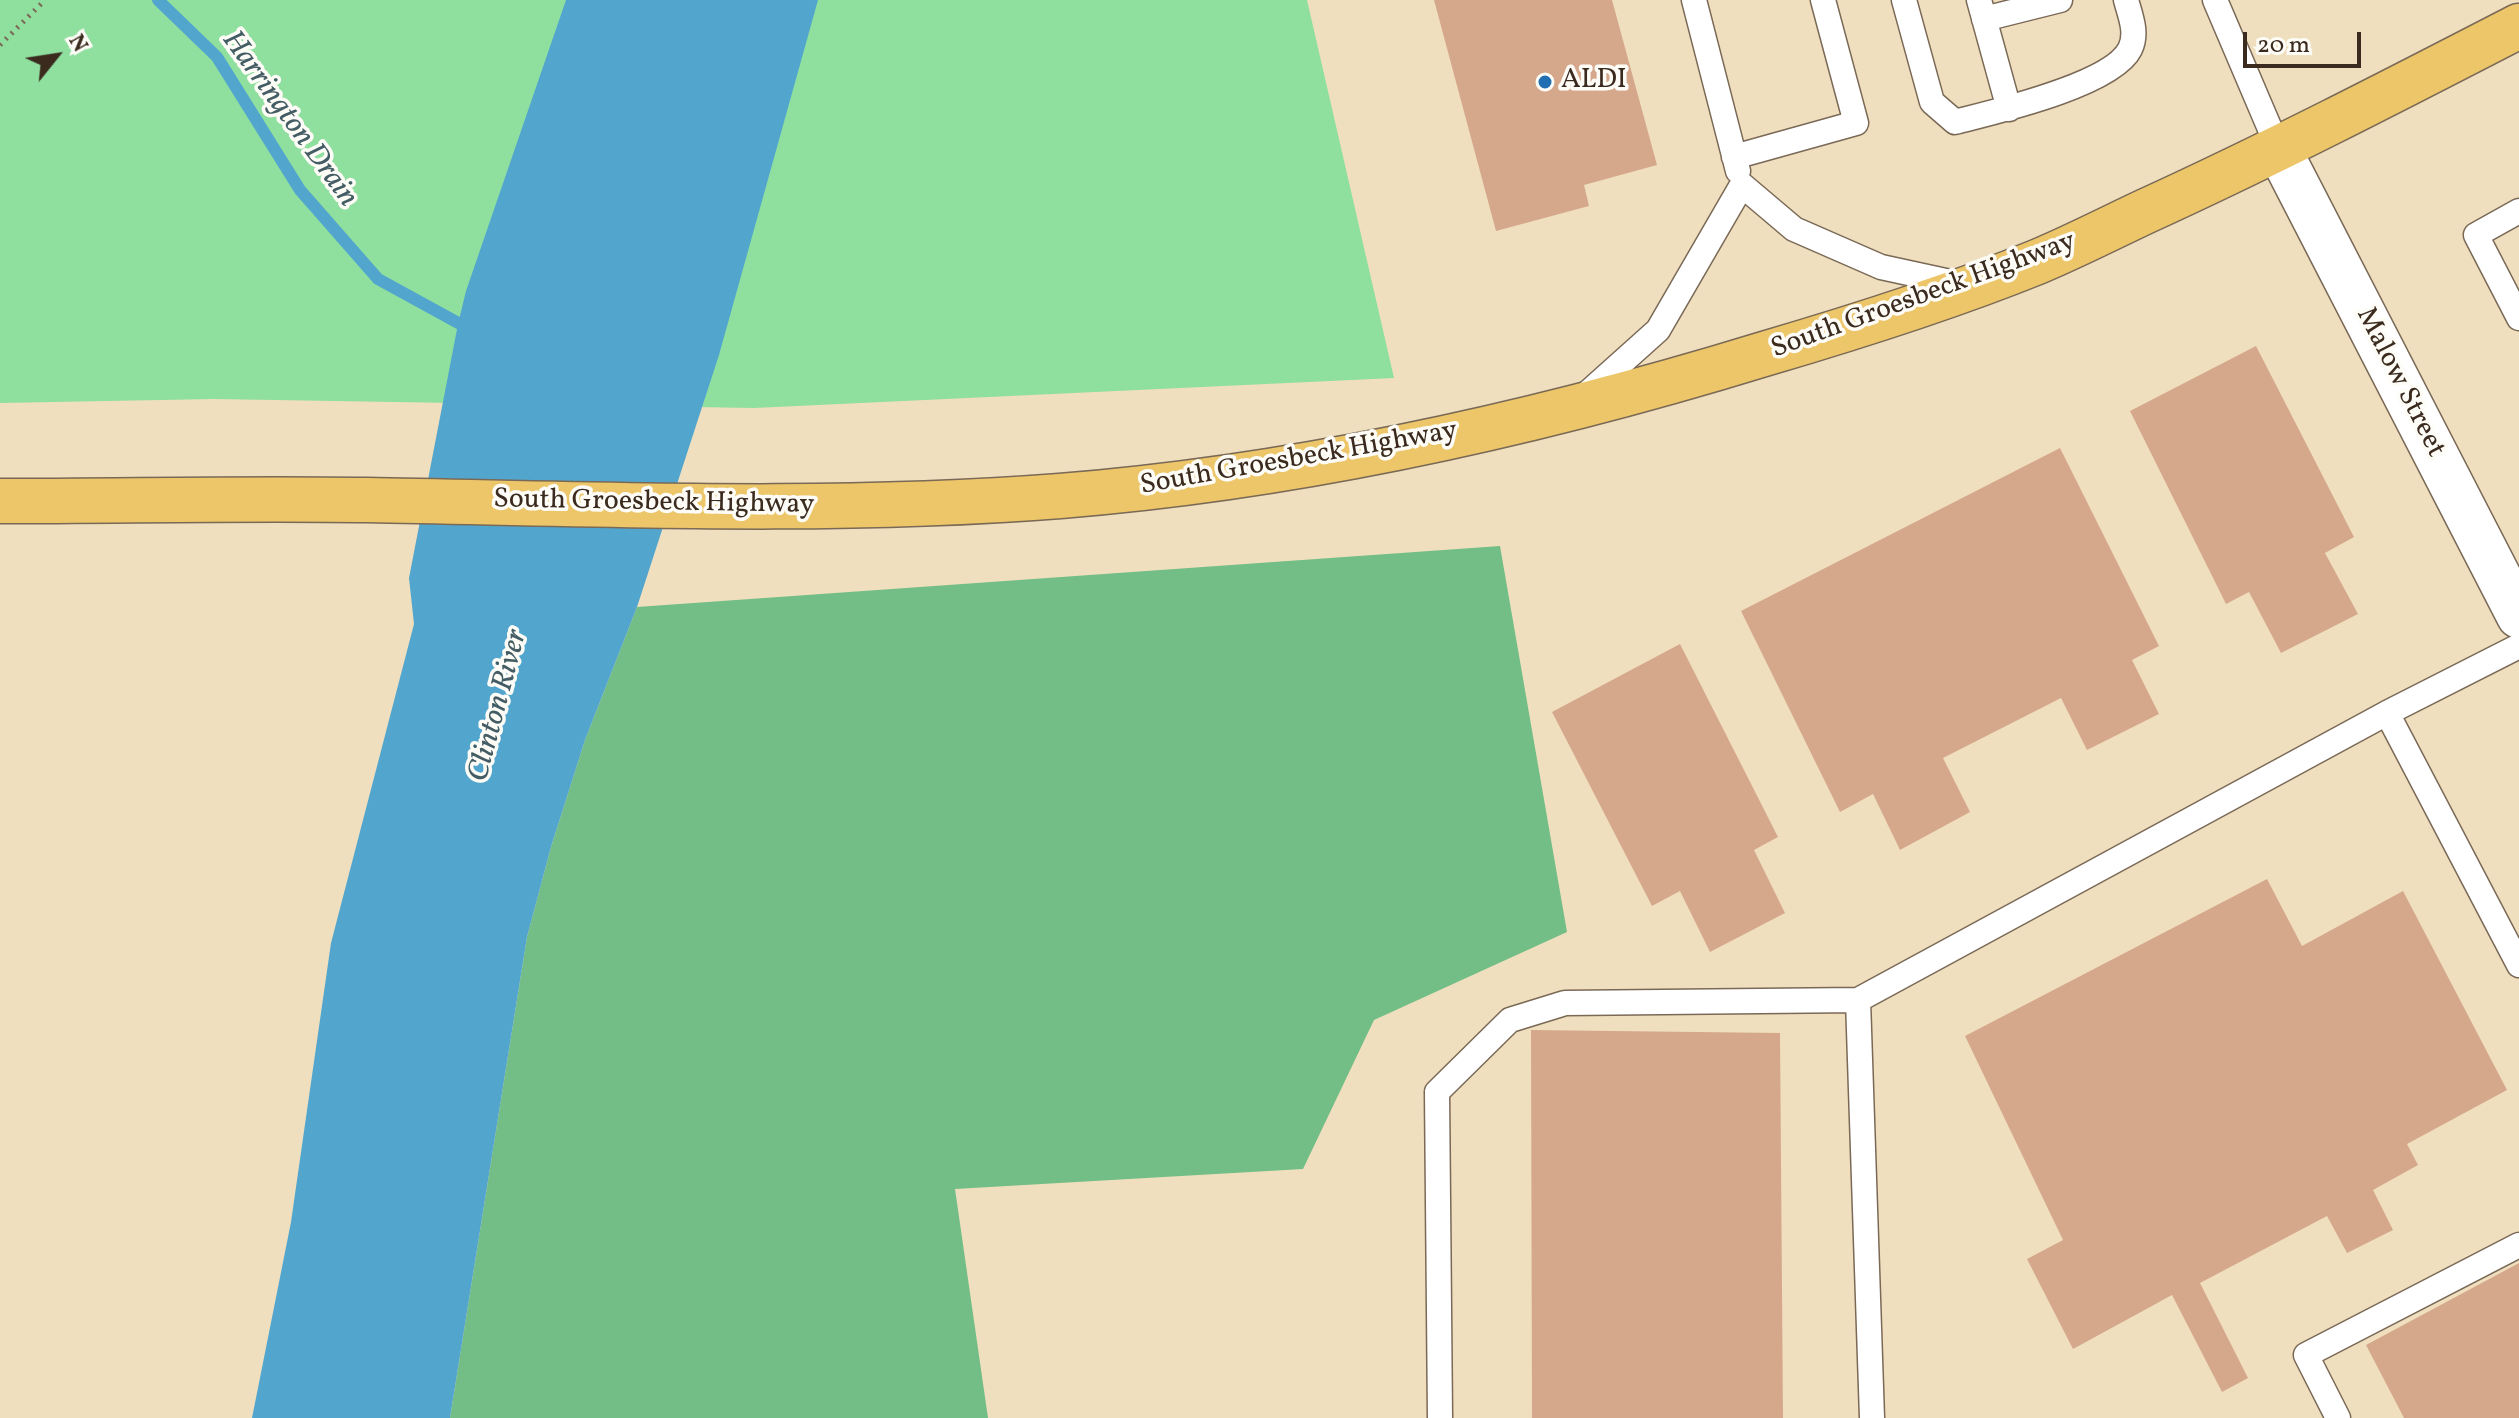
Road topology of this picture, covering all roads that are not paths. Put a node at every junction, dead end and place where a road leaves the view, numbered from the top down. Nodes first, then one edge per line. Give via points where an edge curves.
1 (1694, 0) edge
2 (1823, 0) edge
3 (1904, 0) edge
4 (2060, 0) edge
5 (2126, 0) edge
6 (2215, 0) edge
7 (1982, 9) edge
8 (2519, 26) edge
9 (2009, 109) junction
10 (2279, 150) junction
11 (1734, 157) junction
12 (1742, 185) junction
13 (2519, 211) edge
14 (1970, 286) junction
15 (2519, 318) edge
16 (1571, 408) junction
17 (0, 501) edge
18 (2519, 616) edge
19 (2519, 646) edge
20 (2387, 713) junction
21 (2519, 965) edge
22 (1858, 1000) junction
23 (2519, 1245) edge
24 (1440, 1418) edge
25 (1872, 1418) edge
26 (2338, 1418) edge

1 - 11 lane
2 - 11 lane via 1856,123
3 - 9 lane via 1932,102 1955,122
4 - 7 lane
5 - 9 lane via 2134,30 2130,49 2111,68
6 - 10 lane
7 - 9 lane
8 - 10 main road, South Groesbeck Highway
10 - 14 main road, South Groesbeck Highway via 2039,261
10 - 18 street, Malow Street
11 - 12 lane
12 - 14 lane via 1794,229 1881,267
12 - 16 lane via 1658,330
13 - 15 lane via 2476,235
14 - 16 main road, South Groesbeck Highway via 1843,331
16 - 17 main road, South Groesbeck Highway via 1303,465 1157,486 962,502 726,508 359,500
19 - 20 lane
20 - 21 lane
20 - 22 lane
22 - 24 lane via 1565,1003 1510,1020 1448,1081 1437,1092
22 - 25 lane
23 - 26 lane via 2306,1355

